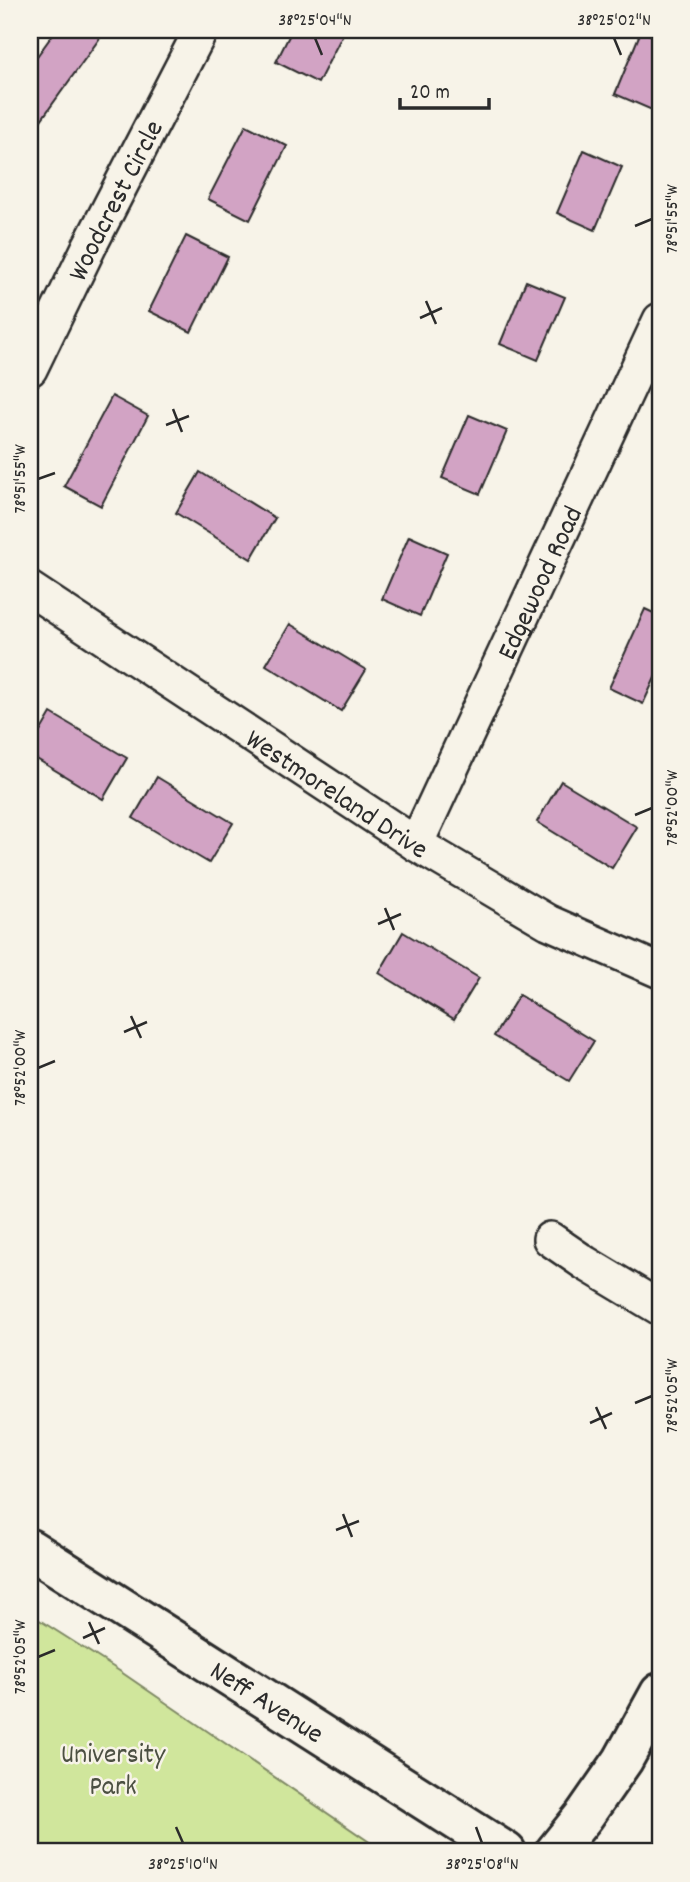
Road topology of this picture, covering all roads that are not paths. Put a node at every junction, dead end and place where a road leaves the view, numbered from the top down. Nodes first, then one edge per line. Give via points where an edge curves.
1 (201, 30) edge
2 (660, 320) edge
3 (30, 369) edge
4 (30, 589) edge
5 (416, 844) junction
6 (660, 971) edge
7 (550, 1239) dead end
8 (660, 1308) edge
9 (30, 1549) edge
10 (660, 1693) edge
11 (506, 1852) edge
12 (555, 1852) edge

1 - 3 street, Woodcrest Circle
2 - 5 street, Edgewood Road
4 - 5 street, Westmoreland Drive
5 - 6 street, Westmoreland Drive via 548,922
7 - 8 street
9 - 11 main road, Neff Avenue
10 - 12 main road via 623,1760

